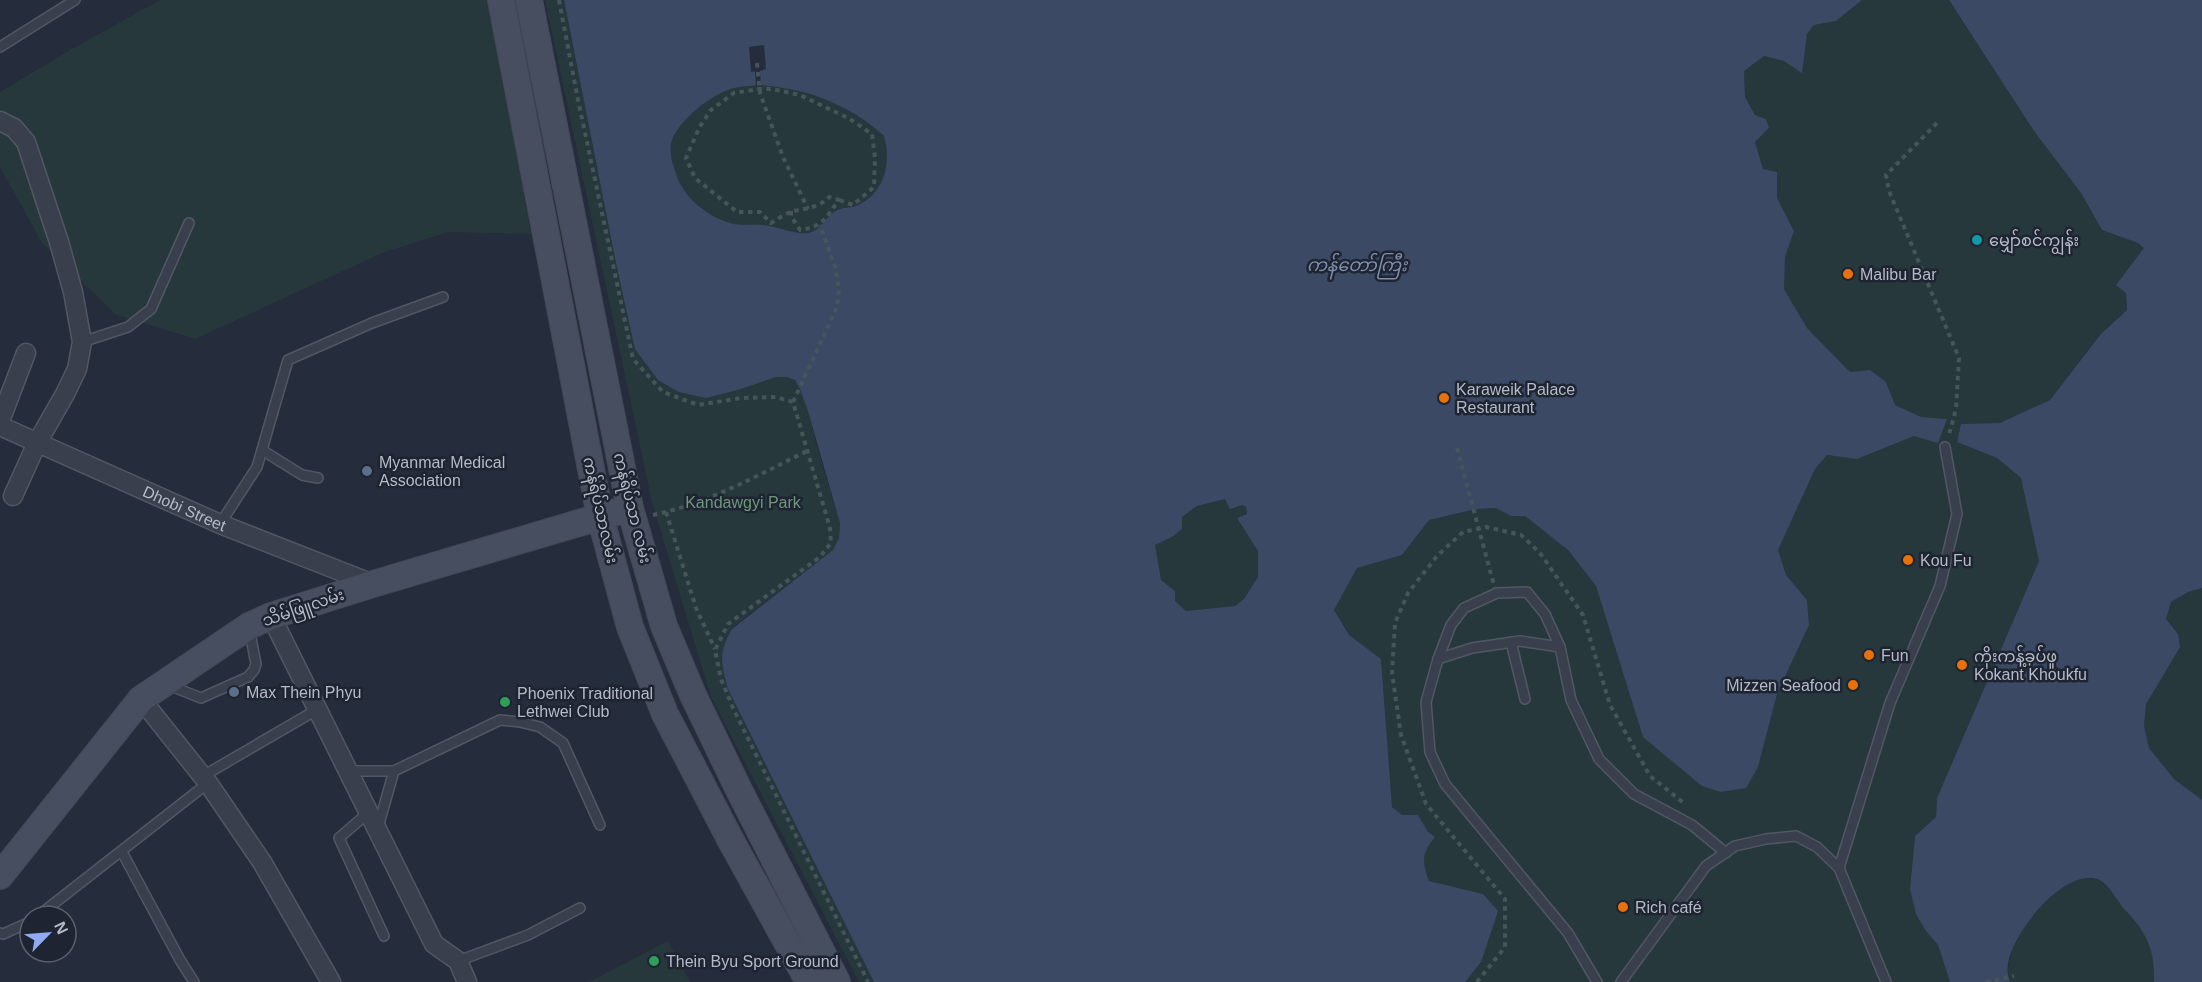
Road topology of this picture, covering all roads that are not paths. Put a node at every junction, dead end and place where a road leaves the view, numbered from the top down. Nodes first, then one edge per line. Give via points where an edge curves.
1 (75, 0) edge
2 (501, 0) edge
3 (529, 0) edge
4 (0, 47) edge
5 (0, 121) edge
6 (189, 223) dead end
7 (443, 297) dead end
8 (82, 342) junction
9 (26, 353) dead end
10 (0, 420) edge
11 (0, 426) edge
12 (37, 443) junction
13 (1945, 447) road end
14 (262, 450) junction
15 (318, 478) dead end
16 (13, 496) dead end
17 (630, 508) junction
18 (600, 516) junction
19 (220, 524) junction
20 (374, 584) junction
21 (260, 621) junction
22 (1511, 642) junction
23 (1560, 646) junction
24 (1438, 659) junction
25 (163, 683) junction
26 (141, 699) junction
27 (1525, 699) dead end
28 (318, 709) junction
29 (349, 771) junction
30 (394, 771) junction
31 (206, 780) junction
32 (369, 812) junction
33 (600, 825) dead end
34 (377, 829) junction
35 (122, 852) junction
36 (1726, 853) junction
37 (1839, 868) junction
38 (0, 876) edge
39 (54, 904) edge
40 (580, 908) dead end
41 (18, 927) edge
42 (0, 933) edge
43 (384, 936) dead end
44 (458, 961) junction
45 (194, 982) edge
46 (331, 982) edge
47 (467, 982) edge
48 (809, 982) edge
49 (837, 982) edge
50 (1597, 982) edge
51 (1621, 982) edge
52 (1886, 982) edge

1 - 4 lane
2 - 18 main road, ကန်ရိပ်သာလမ်း
3 - 17 main road, ကန်ရိပ်သာ လမ်း
5 - 8 street via 14,128 26,142 59,242
6 - 8 lane via 151,309 128,327
7 - 14 lane via 288,360
8 - 12 street via 73,377
9 - 10 street
11 - 12 street, Dhobi Street
12 - 16 street
12 - 19 street, Dhobi Street
13 - 37 lane via 1957,514 1940,586 1890,703
14 - 15 lane via 302,475
14 - 19 lane via 257,467
17 - 18 main road, သိမ်ဖြူလမ်း
17 - 49 main road, ကန်ရိပ်သာ လမ်း via 664,626 693,695
18 - 20 main road, သိမ်ဖြူလမ်း
18 - 48 main road, ကန်ရိပ်သာလမ်း via 630,627 665,714
19 - 20 street, Dhobi Street
20 - 21 main road, သိမ်ဖြူလမ်း
21 - 25 main road, သိမ်ဖြူလမ်း
21 - 25 lane via 255,664 249,677 201,698
21 - 28 street
22 - 23 lane
22 - 24 lane via 1472,648
22 - 27 lane
23 - 24 lane via 1545,615 1527,592 1497,593 1464,608 1451,625
23 - 36 lane via 1571,700 1599,759 1634,794 1692,825
24 - 50 lane via 1426,702 1430,752 1445,784 1568,933
25 - 26 main road, သိမ်ဖြူလမ်း
26 - 31 street
26 - 38 main road, သိမ်ဖြူလမ်း
28 - 29 street
28 - 31 lane
29 - 30 lane
29 - 32 street
30 - 33 lane via 500,720 530,724 562,743
30 - 34 lane
31 - 35 lane
31 - 46 street via 262,862
32 - 34 street
32 - 43 lane via 339,838
34 - 44 street via 434,944
35 - 39 lane
35 - 45 lane
36 - 37 lane via 1735,846 1796,836 1817,847
36 - 51 lane via 1706,866
37 - 52 lane
40 - 44 lane via 528,935
41 - 42 lane
44 - 47 street

